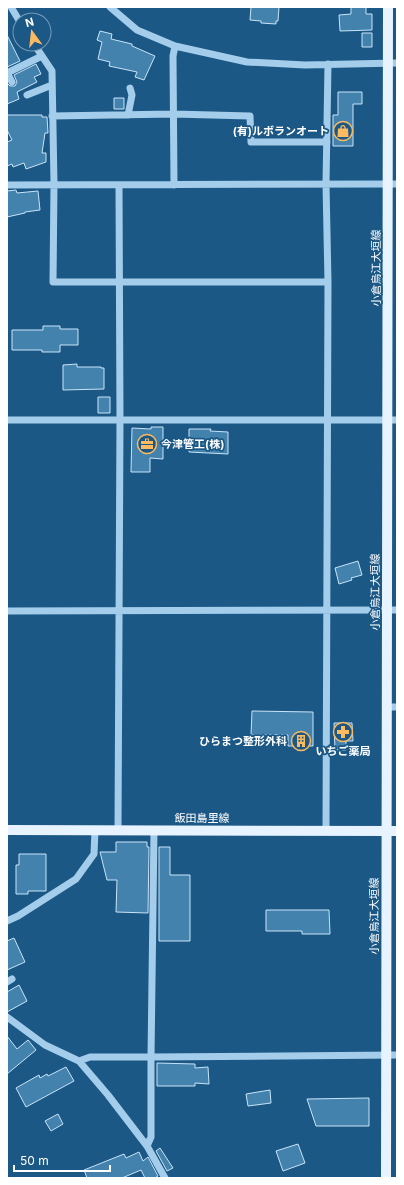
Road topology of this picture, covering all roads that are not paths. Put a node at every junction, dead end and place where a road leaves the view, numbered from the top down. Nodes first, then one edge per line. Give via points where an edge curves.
1 (110, 7) edge
2 (388, 7) edge
3 (175, 46) junction
4 (39, 52) edge
5 (42, 56) junction
6 (393, 63) edge
7 (328, 64) junction
8 (7, 73) edge
9 (12, 82) dead end
10 (52, 85) junction
11 (130, 88) dead end
12 (27, 95) dead end
13 (173, 114) junction
14 (128, 115) junction
15 (52, 116) junction
16 (327, 142) junction
17 (54, 184) junction
18 (326, 184) junction
19 (392, 184) edge
20 (7, 185) edge
21 (119, 185) junction
22 (174, 185) junction
23 (120, 282) junction
24 (328, 282) junction
25 (392, 419) edge
26 (7, 420) edge
27 (120, 420) junction
28 (327, 420) junction
29 (392, 610) edge
30 (7, 611) edge
31 (119, 611) junction
32 (327, 611) junction
33 (386, 707) junction
34 (397, 707) edge
35 (7, 830) edge
36 (95, 830) junction
37 (118, 830) junction
38 (154, 830) junction
39 (326, 831) junction
40 (386, 831) junction
41 (397, 831) edge
42 (7, 921) edge
43 (7, 1017) edge
44 (386, 1055) junction
45 (397, 1055) edge
46 (151, 1057) junction
47 (78, 1061) junction
48 (147, 1146) junction
49 (165, 1178) edge
50 (386, 1178) edge

1 - 3 street via 136,30
2 - 6 main road, 小倉烏江大垣線
3 - 7 street via 247,62
3 - 13 street via 172,56
4 - 5 street
5 - 8 street
5 - 10 street via 52,71
6 - 7 street
6 - 19 main road, 小倉烏江大垣線
7 - 16 street
8 - 9 street
10 - 12 street
10 - 15 street
11 - 14 street via 132,95
13 - 14 street
13 - 16 street via 250,116 251,142
13 - 22 street
14 - 15 street
15 - 17 street
16 - 18 street
17 - 20 street
17 - 21 street
17 - 23 street via 53,282
18 - 19 street
18 - 22 street
18 - 24 street
19 - 25 main road, 小倉烏江大垣線
21 - 22 street
21 - 23 street
23 - 24 street
23 - 27 street
24 - 28 street
25 - 28 street
25 - 29 main road, 小倉烏江大垣線
26 - 27 street
27 - 28 street
27 - 31 street
28 - 32 street
29 - 32 street
29 - 33 main road, 小倉烏江大垣線
30 - 31 street
31 - 32 street
31 - 37 street
32 - 39 street
33 - 34 street
33 - 40 main road, 小倉烏江大垣線
35 - 36 main road, 飯田島里線
36 - 37 main road, 飯田島里線
36 - 42 street via 94,854 76,879
37 - 38 main road, 飯田島里線
38 - 39 main road, 飯田島里線
38 - 46 street
39 - 40 main road, 飯田島里線
40 - 41 main road, 飯田島里線
40 - 44 main road, 小倉烏江大垣線
43 - 47 street via 45,1045
44 - 45 street
44 - 46 street
44 - 50 main road, 小倉烏江大垣線
46 - 47 street via 90,1057
46 - 48 street via 151,1137
47 - 48 street
48 - 49 street

